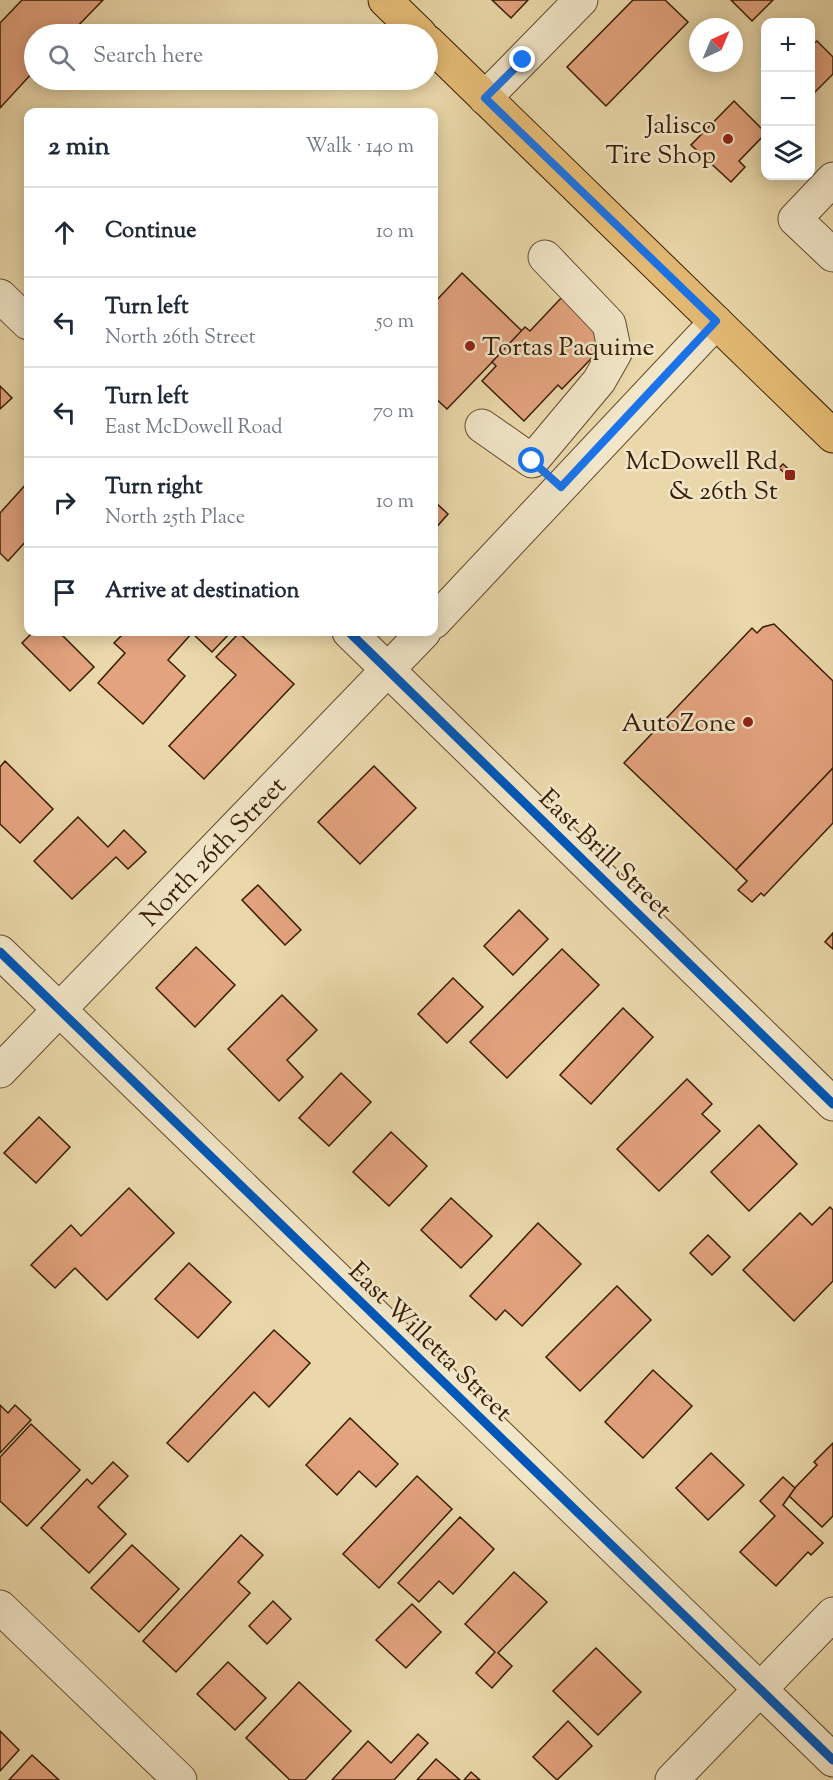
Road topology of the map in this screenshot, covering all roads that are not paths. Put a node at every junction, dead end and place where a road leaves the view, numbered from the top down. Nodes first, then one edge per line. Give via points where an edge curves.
1 (385, 0) edge
2 (581, 0) edge
3 (410, 24) edge
4 (438, 52) edge
5 (485, 98) junction
6 (833, 179) edge
7 (833, 255) edge
8 (545, 256) dead end
9 (0, 296) edge
10 (24, 319) edge
11 (716, 321) junction
12 (482, 426) dead end
13 (833, 436) edge
14 (532, 461) junction
15 (561, 487) junction
16 (438, 618) edge
17 (353, 636) edge
18 (420, 636) edge
19 (388, 669) junction
20 (0, 952) edge
21 (59, 1009) junction
22 (0, 1071) edge
23 (833, 1104) edge
24 (0, 1607) edge
25 (833, 1614) edge
26 (760, 1689) junction
27 (833, 1760) edge
28 (180, 1780) edge
29 (672, 1780) edge

1 - 3 main road
2 - 5 street
4 - 5 main road
5 - 11 main road
6 - 7 street via 795,219
8 - 14 street via 609,324 615,353 598,381
9 - 10 street
11 - 13 main road
11 - 15 street
12 - 14 street
14 - 15 street
15 - 16 street
17 - 19 street, East Brill Street
18 - 19 street, North 26th Street
19 - 21 street, North 26th Street
19 - 23 street, East Brill Street
20 - 21 street, East Willetta Street
21 - 22 street, North 26th Street
21 - 26 street, East Willetta Street
24 - 28 street
25 - 26 street
26 - 27 street, East Willetta Street
26 - 29 street

